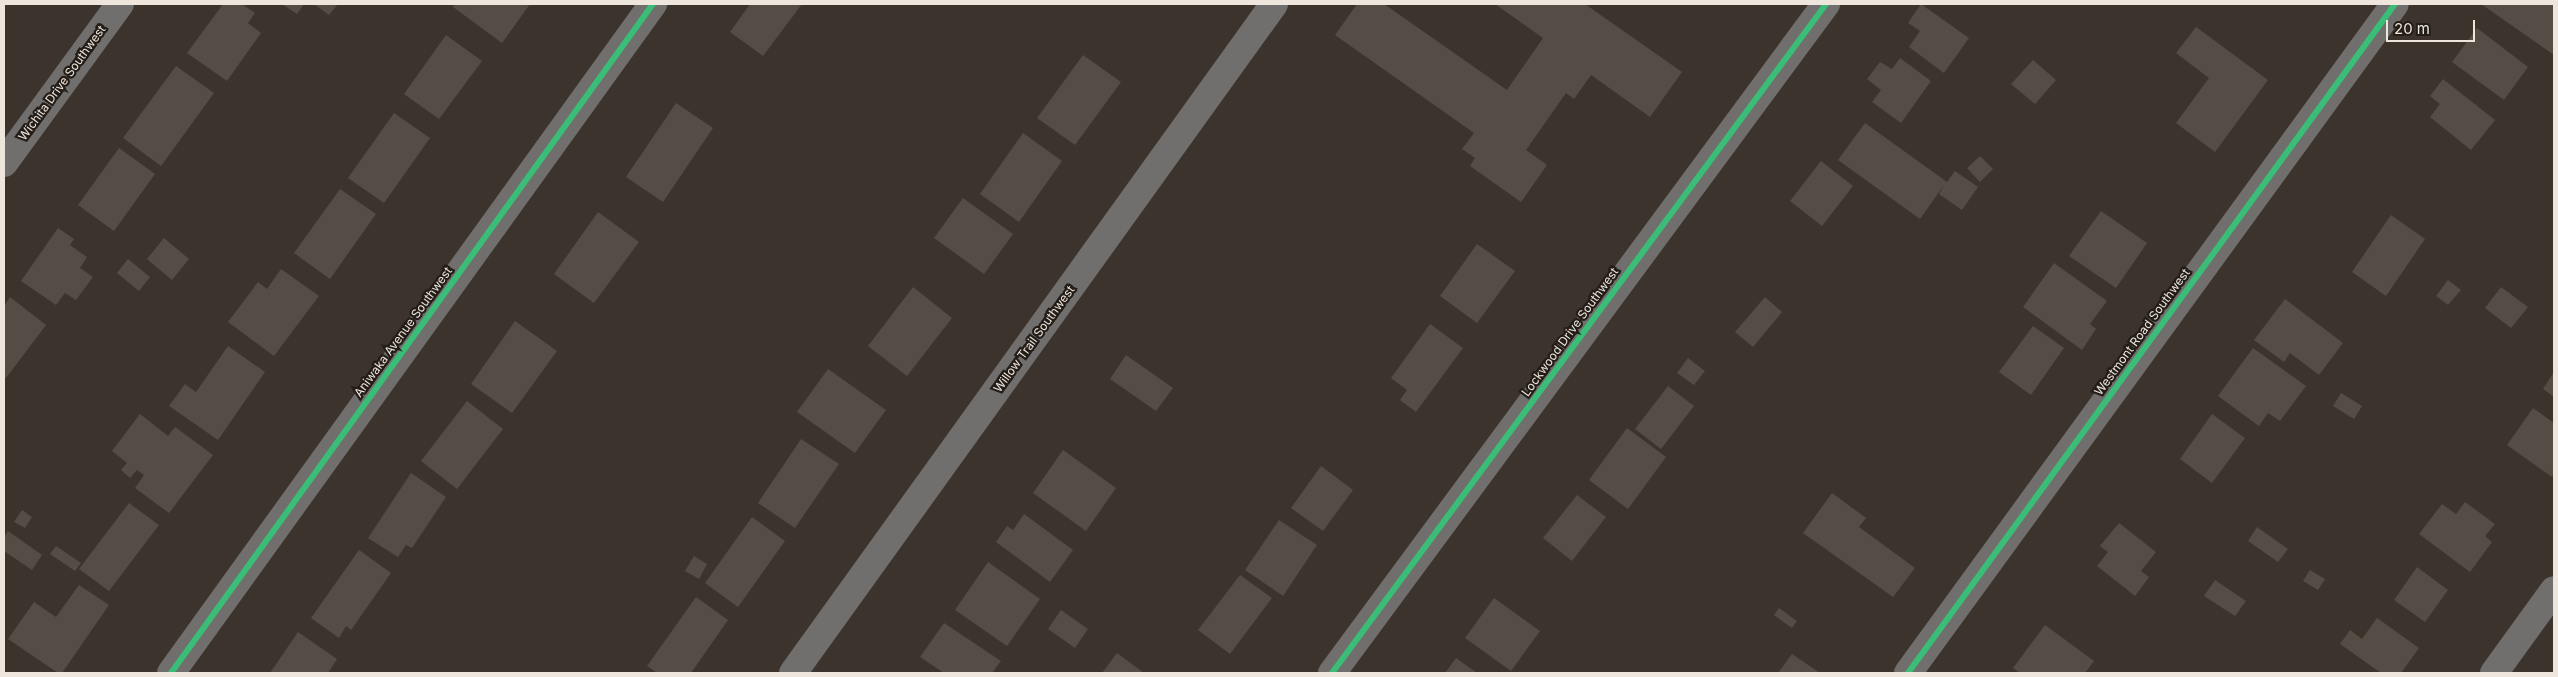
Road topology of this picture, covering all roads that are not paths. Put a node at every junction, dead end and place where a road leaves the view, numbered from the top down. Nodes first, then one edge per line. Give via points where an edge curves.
1 (120, 4) edge
2 (653, 4) edge
3 (1274, 4) edge
4 (1826, 4) edge
5 (2395, 4) edge
6 (4, 163) edge
7 (2554, 590) edge
8 (171, 673) edge
9 (793, 673) edge
10 (1332, 673) edge
11 (1908, 673) edge
12 (2494, 673) edge

1 - 6 street, Wichita Drive Southwest
2 - 8 street, Aniwaka Avenue Southwest
3 - 9 street, Willow Trail Southwest
4 - 10 street, Lockwood Drive Southwest
5 - 11 street, Westmont Road Southwest
7 - 12 street

